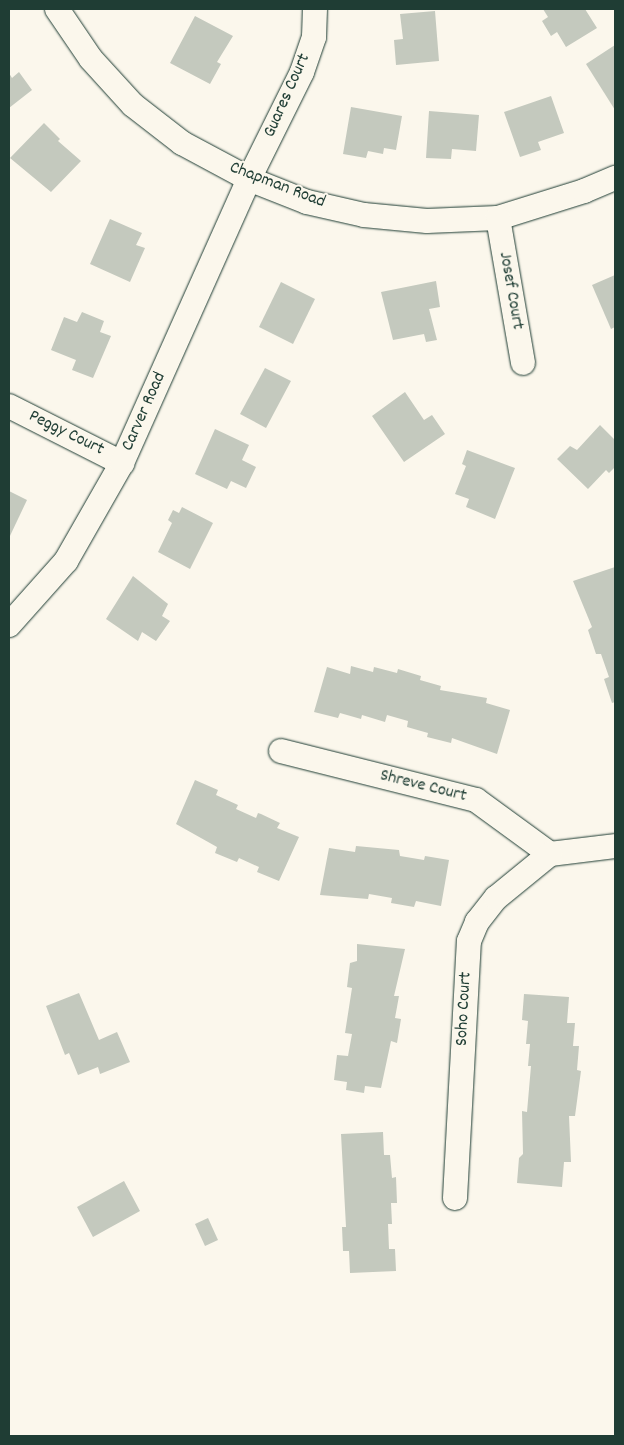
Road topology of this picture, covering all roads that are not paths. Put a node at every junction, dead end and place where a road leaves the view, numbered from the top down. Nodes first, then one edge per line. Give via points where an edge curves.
1 (57, 9) edge
2 (315, 9) edge
3 (615, 178) edge
4 (249, 179) junction
5 (498, 218) junction
6 (523, 363) dead end
7 (9, 406) edge
8 (122, 462) junction
9 (9, 625) edge
10 (281, 752) dead end
11 (615, 846) edge
12 (550, 854) junction
13 (455, 1198) dead end

1 - 4 street, Chapman Road via 91,59 133,105 182,143
2 - 4 street, Guares Court via 314,36 302,72
3 - 5 street, Chapman Road via 584,192
4 - 5 street, Chapman Road via 307,202 364,215 427,221
4 - 8 street, Carver Road
5 - 6 street, Josef Court
7 - 8 street, Peggy Court
8 - 9 street, Carver Road via 66,561
10 - 12 street, Shreve Court via 476,800
11 - 12 street
12 - 13 street, Soho Court via 496,898 477,922 469,941

